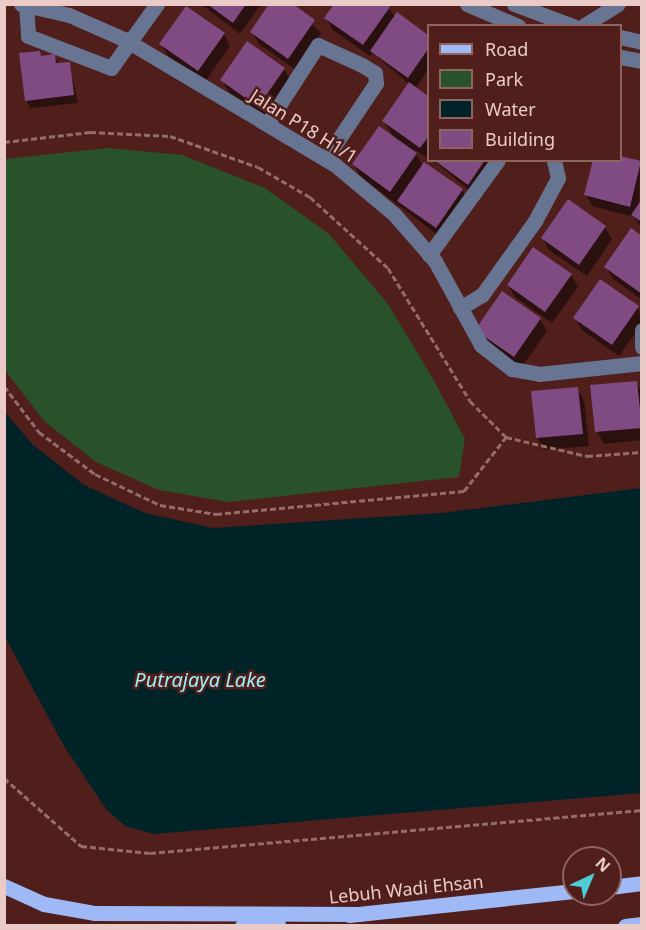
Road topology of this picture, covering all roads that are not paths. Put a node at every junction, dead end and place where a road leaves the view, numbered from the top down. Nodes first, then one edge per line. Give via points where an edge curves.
1 (157, 4) edge
2 (467, 4) edge
3 (514, 4) edge
4 (618, 4) edge
5 (23, 5) edge
6 (70, 10) edge
7 (513, 24) edge
8 (568, 24) edge
9 (586, 24) edge
10 (622, 37) edge
11 (642, 42) edge
12 (133, 45) junction
13 (622, 57) edge
14 (642, 61) edge
15 (267, 124) junction
16 (326, 158) junction
17 (497, 162) edge
18 (554, 162) edge
19 (429, 255) junction
20 (460, 308) junction
21 (642, 330) edge
22 (642, 347) edge
23 (642, 363) edge
24 (642, 884) edge
25 (4, 886) edge
26 (622, 886) edge
27 (562, 892) edge
28 (359, 914) junction
29 (642, 924) edge
30 (242, 926) edge
31 (625, 926) edge

1 - 12 street
2 - 7 street
3 - 8 street
4 - 9 street
5 - 6 street, Jalan P18 H1/1
5 - 12 street via 28,36 108,68
6 - 12 street, Jalan P18 H1/1
10 - 11 street
12 - 15 street, Jalan P18 H1/1
13 - 14 street
15 - 16 street, Jalan P18 H1/1
15 - 16 street via 318,45 368,69 376,83
16 - 19 street, Jalan P18 H1/1 via 394,214
17 - 19 street
18 - 20 street via 558,178 535,220 482,295
19 - 20 street, Jalan P18 H1/1
20 - 23 street, Jalan P18 H1/1 via 481,345 512,369 540,374
21 - 22 street
24 - 26 main road
25 - 28 main road via 44,904 95,913
27 - 28 main road, Lebuh Wadi Ehsan
28 - 30 main road, Lebuh Wadi Ehsan
29 - 31 main road

